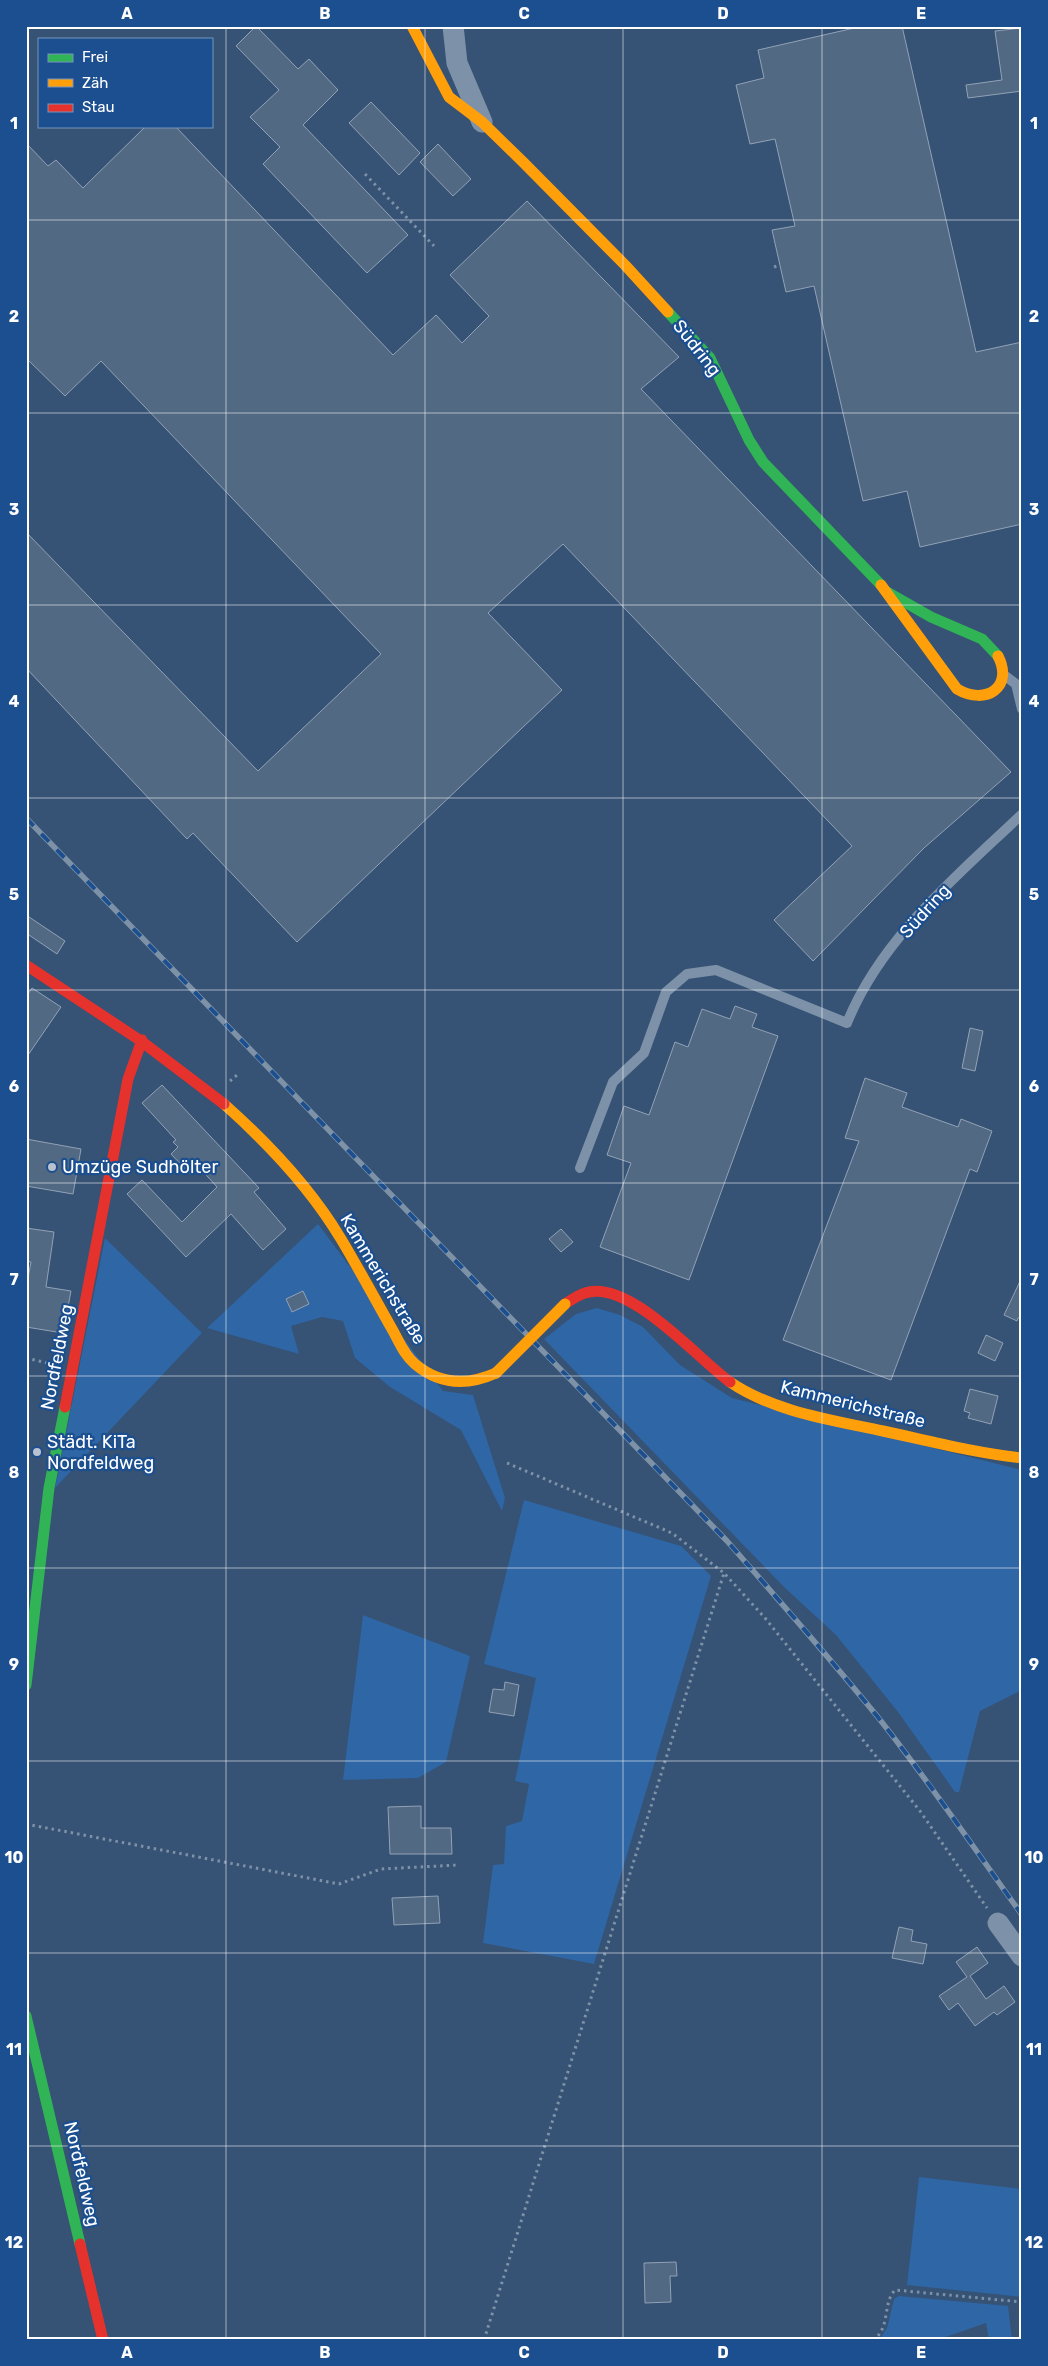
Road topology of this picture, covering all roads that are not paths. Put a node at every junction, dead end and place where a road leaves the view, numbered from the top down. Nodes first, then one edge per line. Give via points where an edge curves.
1 (412, 26) edge
2 (430, 26) edge
3 (453, 26) edge
4 (433, 63) junction
5 (482, 122) junction
6 (887, 592) junction
7 (1003, 674) junction
8 (1022, 709) edge
9 (1022, 814) edge
10 (26, 965) edge
11 (142, 1040) junction
12 (580, 1168) dead end
13 (1022, 1458) edge
14 (26, 1686) edge
15 (998, 1922) road end
16 (1022, 1956) edge
17 (26, 2016) edge
18 (103, 2340) edge

1 - 4 street, Südring
2 - 4 street, Südring
3 - 5 street, Südring via 458,63
4 - 5 street, Südring via 450,97
5 - 6 street, Südring via 618,258 698,344 720,375 749,440 763,462
6 - 7 street, Südring via 986,642 1002,663
6 - 7 street, Südring via 964,695 985,697 999,685
7 - 8 lane, Südring via 1016,684
9 - 12 lane, Südring via 922,912 888,954 859,998 847,1024 716,970 687,974 666,992 644,1054 613,1082
10 - 11 street, Kammerichstraße
11 - 13 street, Kammerichstraße, bridge via 208,1090 311,1194 414,1364 448,1382 478,1381 496,1372 565,1304 591,1292 618,1296 636,1303 731,1384 773,1404 934,1442
11 - 14 street, Nordfeldweg via 128,1079 49,1488
15 - 16 street
17 - 18 street, Nordfeldweg

